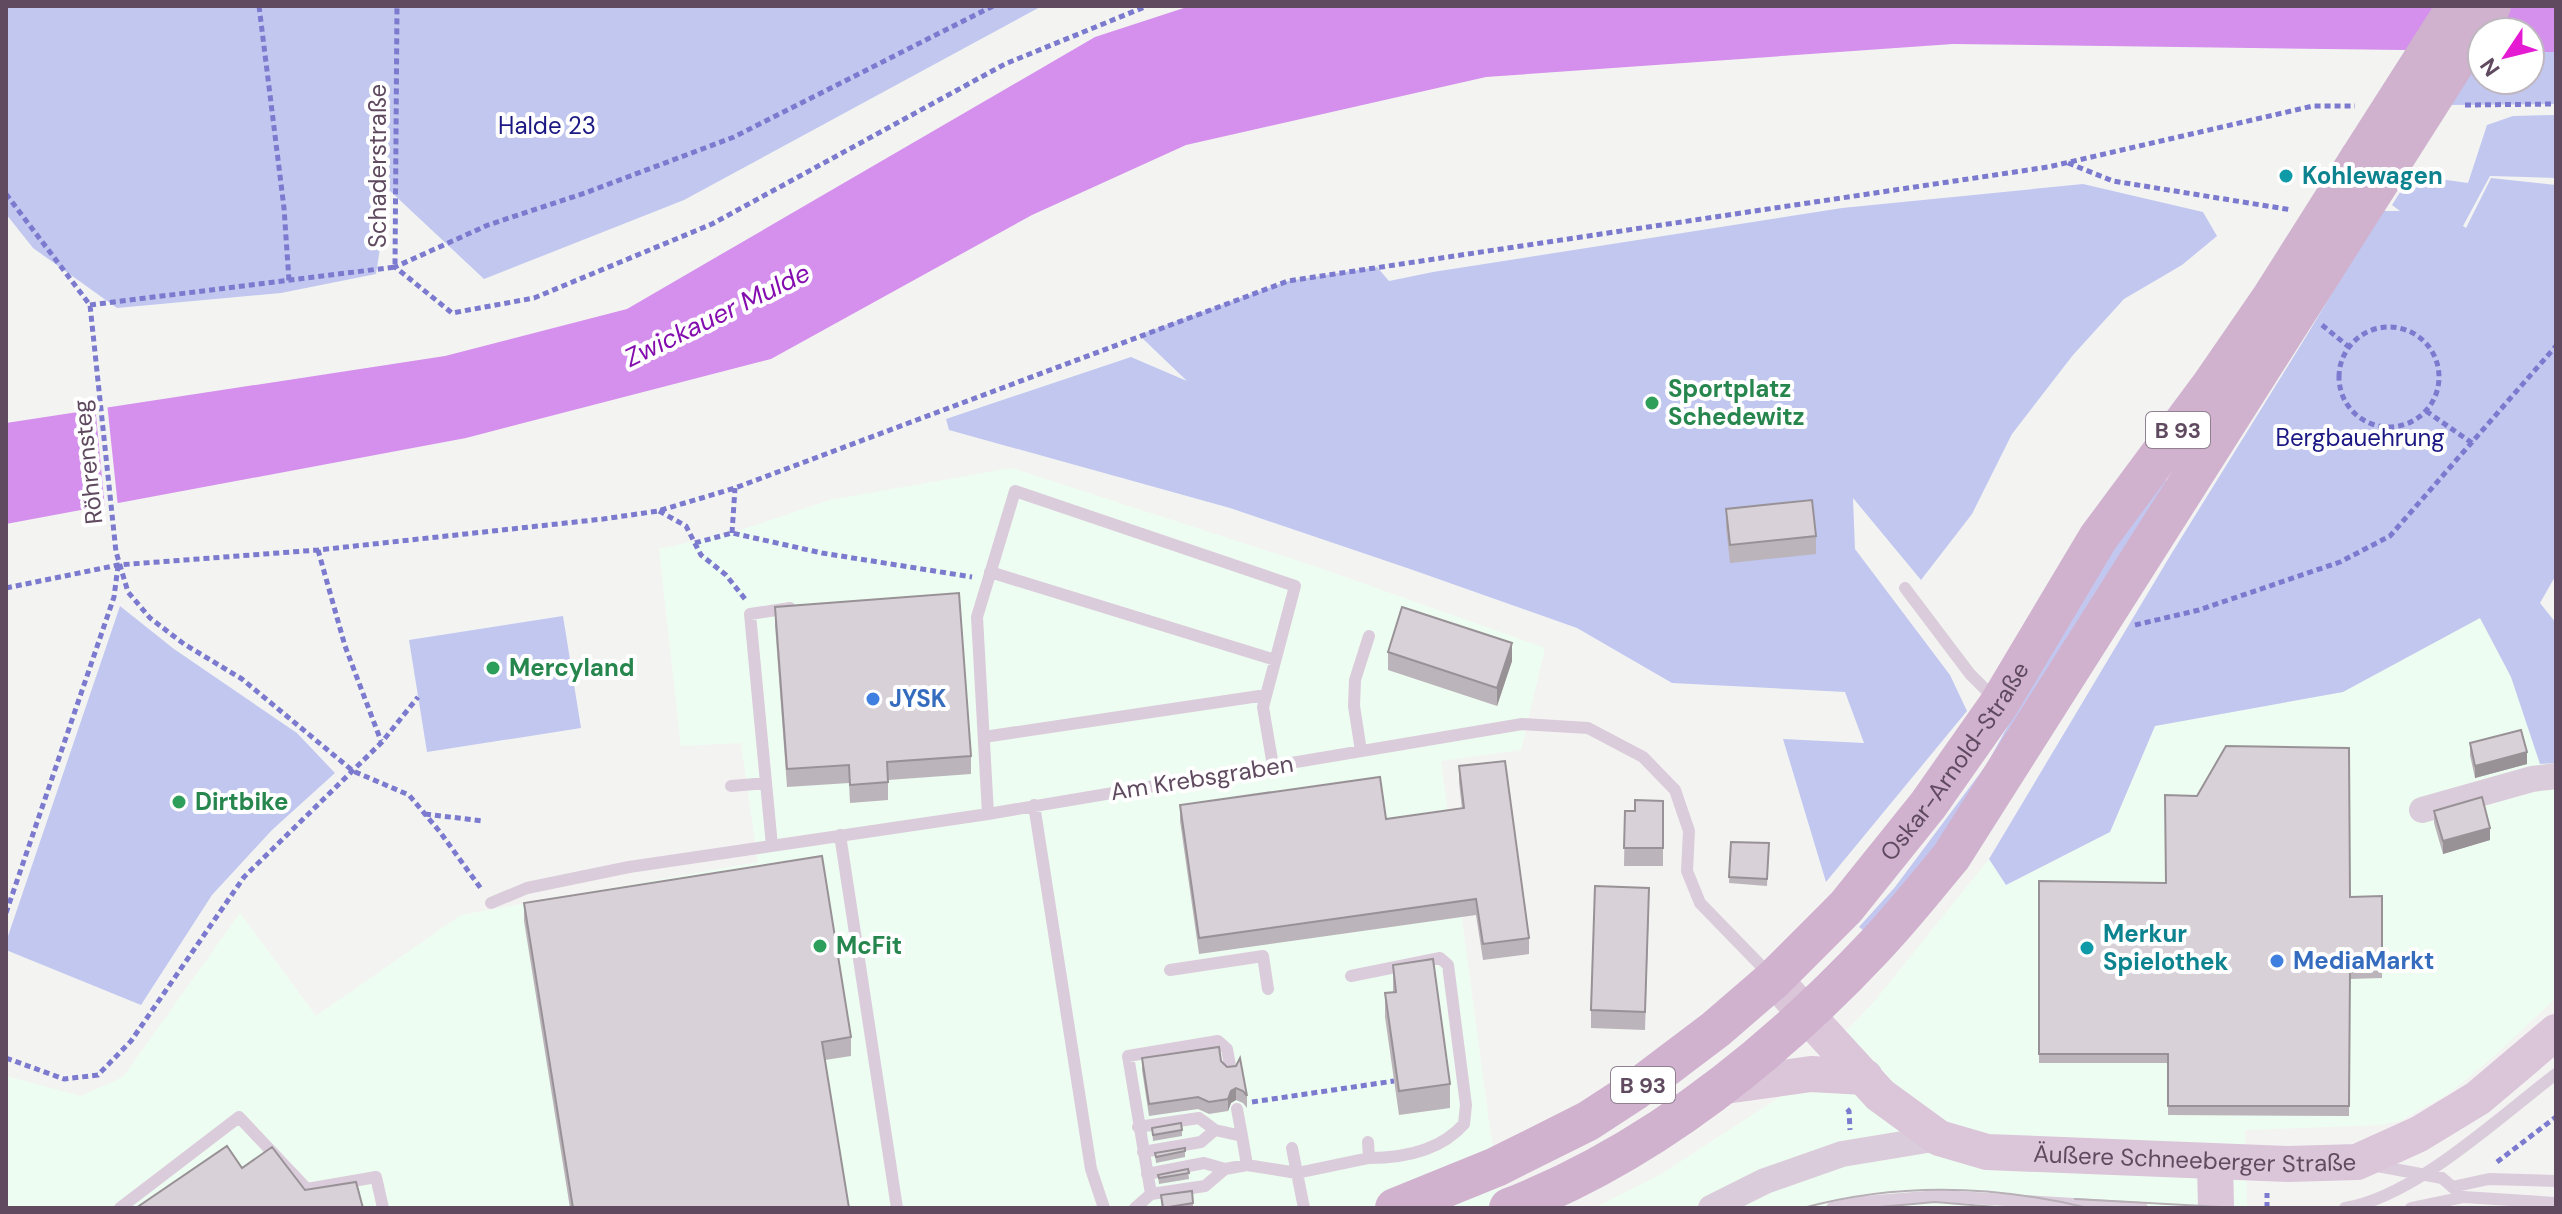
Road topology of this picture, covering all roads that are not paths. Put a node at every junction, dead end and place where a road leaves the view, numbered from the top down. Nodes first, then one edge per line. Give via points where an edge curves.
1 (2457, 6) edge
2 (2491, 6) edge
3 (2375, 161) junction
4 (989, 576) junction
5 (1905, 588) dead end
6 (802, 606) edge
7 (1369, 636) dead end
8 (1275, 660) junction
9 (1266, 695) junction
10 (1999, 704) junction
11 (984, 737) junction
12 (1361, 751) junction
13 (1273, 766) junction
14 (2556, 776) edge
15 (766, 783) junction
16 (731, 786) dead end
17 (1034, 805) junction
18 (2422, 810) dead end
19 (988, 814) junction
20 (840, 835) junction
21 (772, 846) junction
22 (491, 903) road end
23 (1170, 970) dead end
24 (1351, 976) dead end
25 (1774, 979) junction
26 (1268, 989) dead end
27 (1805, 1015) junction
28 (2556, 1032) edge
29 (1231, 1071) edge
30 (2556, 1074) edge
31 (1865, 1077) junction
32 (1718, 1087) junction
33 (1241, 1106) edge
34 (1138, 1127) junction
35 (1215, 1130) junction
36 (1242, 1136) junction
37 (1939, 1138) junction
38 (1368, 1142) dead end
39 (1292, 1148) dead end
40 (1143, 1152) junction
41 (1369, 1158) junction
42 (2215, 1162) junction
43 (2357, 1162) junction
44 (1247, 1165) junction
45 (1225, 1169) junction
46 (1297, 1173) junction
47 (1147, 1174) junction
48 (2426, 1174) junction
49 (2556, 1181) edge
50 (2452, 1187) junction
51 (1151, 1194) junction
52 (2464, 1197) junction
53 (2556, 1203) edge
54 (120, 1208) edge
55 (383, 1208) edge
56 (897, 1208) edge
57 (1104, 1208) edge
58 (1135, 1208) edge
59 (1304, 1208) edge
60 (1395, 1208) edge
61 (1509, 1208) edge
62 (1711, 1208) edge
63 (1832, 1208) edge
64 (2142, 1208) edge
65 (2216, 1208) edge
66 (2345, 1208) edge
67 (2411, 1208) edge

1 - 3 main road, B 93, bridge
2 - 3 main road, B 93, bridge
3 - 10 main road, Oskar-Arnold-Straße / B 93 via 2325,214 2210,387 2098,538
3 - 27 main road, Oskar-Arnold-Straße / B 93 via 2093,633 1951,857 1872,949
4 - 8 lane
4 - 8 lane via 1015,491 1295,586
4 - 11 lane via 977,617
5 - 10 lane
6 - 15 lane via 750,614
7 - 12 lane via 1355,680
8 - 9 lane
9 - 11 lane
9 - 13 lane via 1263,707
10 - 25 main road, Oskar-Arnold-Straße / B 93 via 1928,805 1855,895
11 - 19 lane
12 - 13 lane, Am Krebsgraben
12 - 25 lane, Am Krebsgraben via 1522,724 1588,728 1643,757 1675,790 1689,831 1687,871 1700,903
13 - 17 lane, Am Krebsgraben
14 - 18 street
15 - 16 lane
15 - 21 lane
17 - 19 lane, Am Krebsgraben
17 - 57 lane via 1091,1169
19 - 20 lane, Am Krebsgraben
20 - 21 lane, Am Krebsgraben
20 - 56 lane
21 - 22 lane, Am Krebsgraben via 629,867 527,888
23 - 26 lane via 1263,956
24 - 41 lane via 1440,958 1448,965 1466,1105 1464,1124 1444,1141 1394,1158
25 - 27 main road, Äußere Schneeberger Straße
25 - 60 main road, Oskar-Arnold-Straße / B 93 via 1716,1029 1588,1121 1496,1167
27 - 31 main road, Äußere Schneeberger Straße
27 - 32 main road, Oskar-Arnold-Straße / B 93
28 - 43 main road, Äußere Schneeberger Straße via 2478,1098 2419,1134
29 - 34 lane via 1227,1049 1218,1041 1128,1056
30 - 48 lane
31 - 32 main road via 1811,1074
31 - 37 main road, Äußere Schneeberger Straße via 1880,1095
32 - 61 main road, Oskar-Arnold-Straße / B 93 via 1607,1163
33 - 36 lane
34 - 35 lane via 1199,1118
34 - 40 lane
35 - 36 lane
35 - 40 lane via 1201,1142
36 - 44 lane
37 - 42 main road, Äußere Schneeberger Straße via 1987,1152
37 - 62 street, Äußere Schneeberger Straße via 1842,1154 1765,1181
38 - 41 lane
39 - 46 lane
40 - 47 lane
41 - 46 lane
42 - 43 main road, Äußere Schneeberger Straße
42 - 65 main road
43 - 48 lane
44 - 45 lane
44 - 46 lane
45 - 47 lane via 1204,1163
45 - 51 lane via 1205,1186
46 - 59 lane
47 - 51 lane
48 - 50 lane
48 - 66 lane via 2383,1198
49 - 50 lane via 2489,1179
50 - 52 lane
51 - 58 lane
52 - 53 lane
52 - 67 lane
54 - 55 lane via 239,1117 307,1189 376,1177
63 - 64 lane, Äußere Schneeberger Straße via 1939,1196

